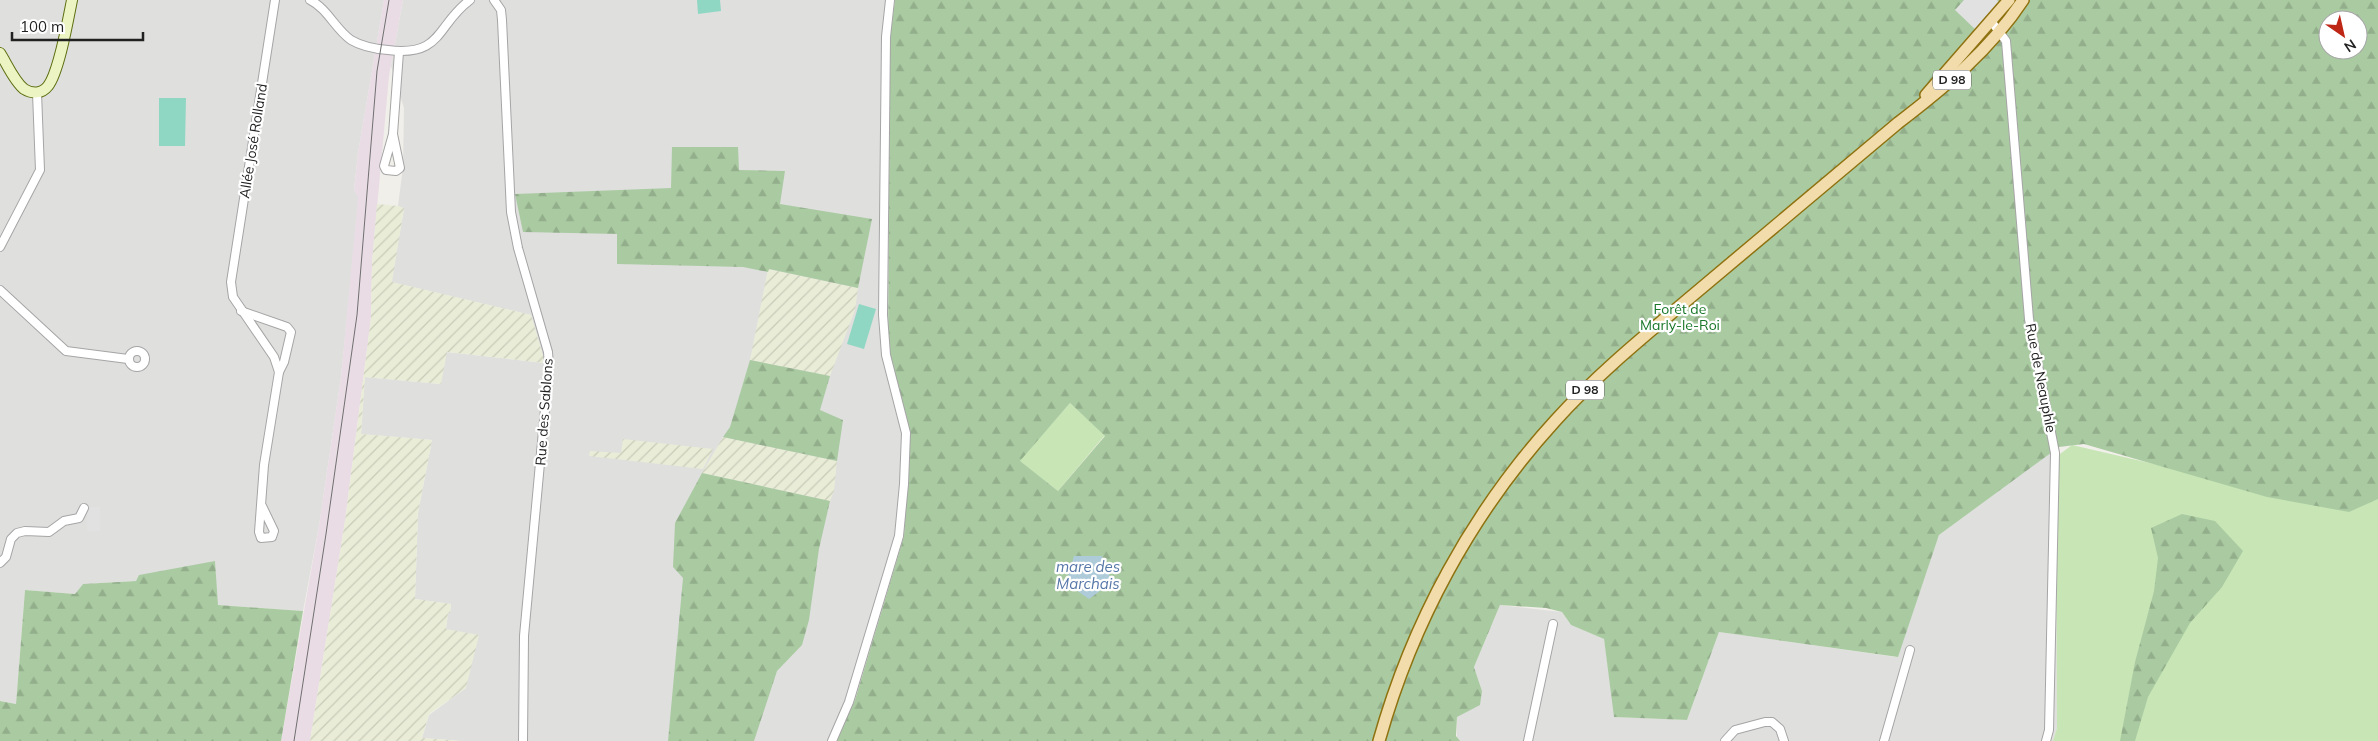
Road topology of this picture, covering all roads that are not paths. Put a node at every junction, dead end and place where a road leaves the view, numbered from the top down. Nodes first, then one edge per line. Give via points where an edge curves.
1 (72, 0) edge
2 (275, 0) edge
3 (310, 0) edge
4 (470, 0) edge
5 (494, 0) edge
6 (890, 0) edge
7 (2009, 0) edge
8 (2023, 0) edge
9 (321, 2) edge
10 (1992, 21) junction
11 (2000, 30) junction
12 (399, 52) junction
13 (0, 54) edge
14 (37, 93) junction
15 (1898, 123) junction
16 (393, 134) dead end
17 (0, 247) edge
18 (0, 290) edge
19 (241, 311) junction
20 (128, 358) dead end
21 (279, 372) junction
22 (262, 506) dead end
23 (84, 508) dead end
24 (0, 563) edge
25 (1553, 624) dead end
26 (1910, 650) dead end
27 (523, 741) edge
28 (832, 741) edge
29 (1379, 741) edge
30 (1528, 741) edge
31 (1725, 741) edge
32 (1784, 741) edge
33 (1884, 741) edge
34 (2046, 741) edge

1 - 14 street via 50,85
2 - 19 street, Allée José Rolland via 231,282 233,297
3 - 9 street
4 - 12 street via 430,44 421,49
5 - 27 street, Rue des Sablons via 501,10 502,20 511,212 549,366 524,636
6 - 28 street via 886,36 883,315 886,355 906,433 904,484 899,536 849,702
7 - 10 main road, D 98
8 - 11 main road, D 98
9 - 12 street via 351,40
10 - 11 street, Rue de Neauphle
10 - 15 main road, D 98
11 - 15 main road, D 98 via 1949,83
11 - 34 street, Rue de Neauphle via 2006,41 2029,319 2055,453 2049,730
12 - 16 street
13 - 14 street via 18,83
14 - 17 street via 40,170
15 - 29 main road, D 98 via 1633,346 1577,398 1534,445 1488,506 1440,587 1404,665
18 - 20 street via 66,351
19 - 21 street via 274,357
19 - 21 street via 287,327 291,332
21 - 22 street via 264,465
23 - 24 street via 79,518 64,521 49,532 17,533
25 - 30 street
26 - 33 street
31 - 32 street via 1735,730 1765,722 1772,722 1780,729

